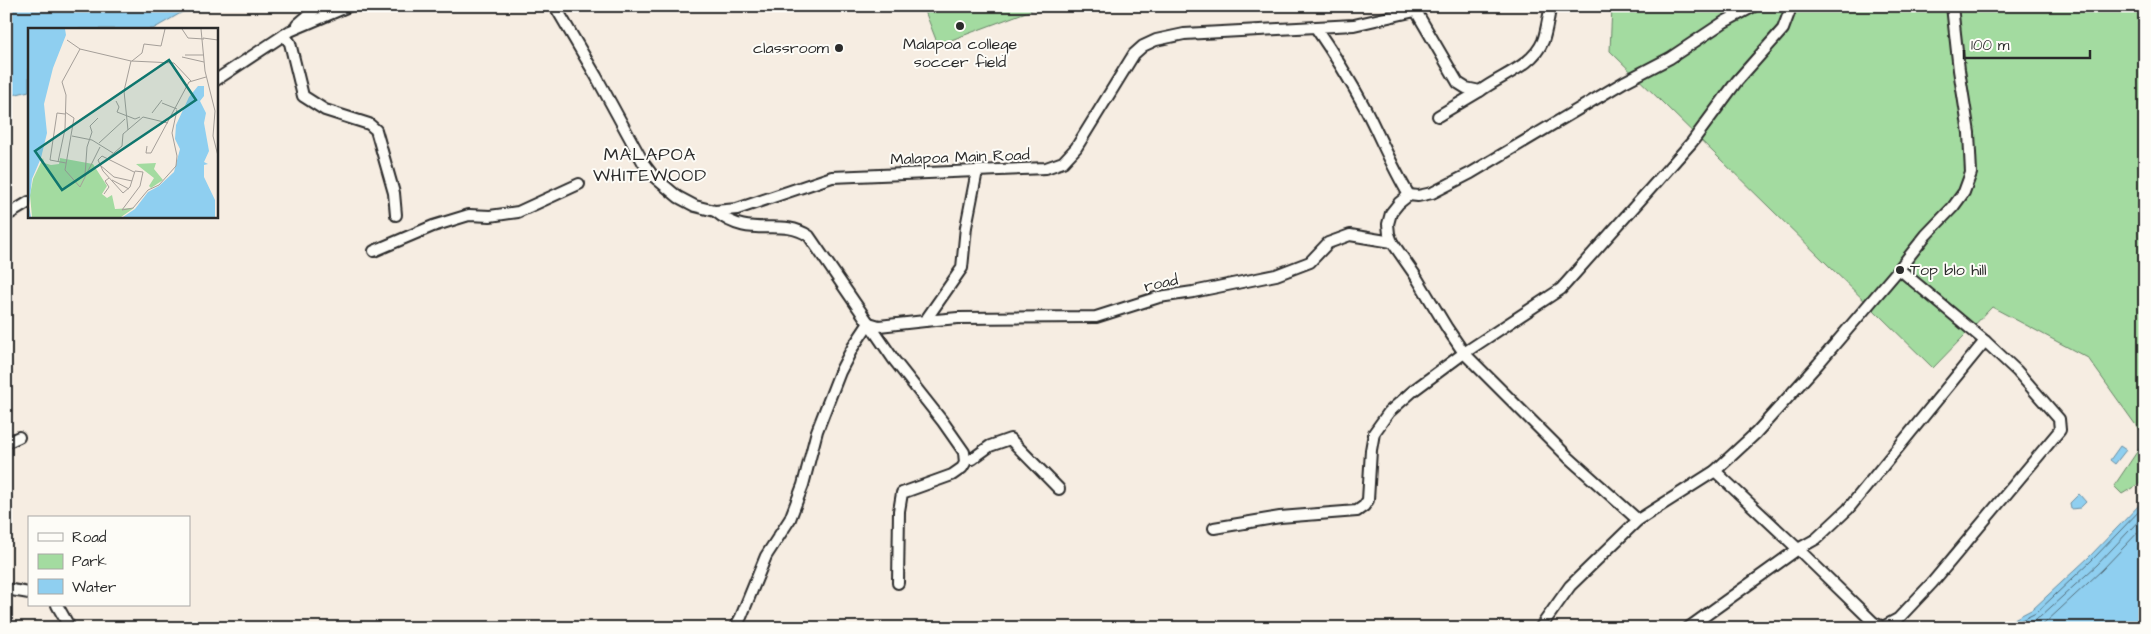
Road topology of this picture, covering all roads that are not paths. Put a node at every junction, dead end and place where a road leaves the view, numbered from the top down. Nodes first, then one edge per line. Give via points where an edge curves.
1 (319, 6) edge
2 (349, 6) edge
3 (555, 6) edge
4 (1551, 6) edge
5 (1754, 6) edge
6 (1789, 6) edge
7 (1952, 6) edge
8 (1414, 9) edge
9 (1316, 28) junction
10 (287, 33) junction
11 (218, 79) edge
12 (1480, 91) junction
13 (1438, 116) dead end
14 (977, 171) junction
15 (579, 184) dead end
16 (1409, 195) junction
17 (28, 203) edge
18 (715, 211) junction
19 (396, 215) dead end
20 (6, 216) edge
21 (1392, 242) junction
22 (374, 251) dead end
23 (1899, 269) junction
24 (925, 322) junction
25 (869, 323) junction
26 (1985, 341) junction
27 (1464, 353) junction
28 (19, 437) dead end
29 (6, 443) edge
30 (972, 459) dead end
31 (1715, 471) junction
32 (1059, 489) dead end
33 (1638, 520) junction
34 (1214, 528) dead end
35 (1798, 549) junction
36 (898, 583) dead end
37 (6, 589) edge
38 (28, 593) edge
39 (58, 606) edge
40 (1873, 625) edge
41 (70, 628) edge
42 (735, 628) edge
43 (1540, 628) edge
44 (1688, 628) edge

1 - 10 street
2 - 10 street
3 - 18 street, Malapoa Main Road via 644,164 683,199
4 - 12 street via 1544,39 1532,57
5 - 16 street via 1471,173 1432,192
6 - 27 street via 1783,29 1737,81 1692,142 1561,289
7 - 23 street via 1969,133 1971,173 1964,192 1953,207
8 - 9 street, Malapoa Main Road via 1354,24
8 - 12 street via 1453,77 1462,86
9 - 14 street, Malapoa Main Road via 1184,34 1156,40 1134,54 1098,114 1063,162 1046,168
9 - 16 street via 1343,68
10 - 11 street
10 - 19 street via 303,96 325,110 369,124 376,130 394,193
12 - 13 street
14 - 18 street, Malapoa Main Road via 832,177 737,209
14 - 24 street via 962,268
15 - 22 street via 518,212 469,215
16 - 21 street via 1391,213 1388,224
17 - 20 street
18 - 25 street via 742,226 785,227 809,236
21 - 24 street, road via 1350,235 1328,243 1310,262 1276,275 1159,297 1096,317 958,318
21 - 27 street
23 - 26 street
23 - 31 street via 1756,432
24 - 25 street, road via 879,326
25 - 36 street via 943,422 965,458 962,468 952,475 902,493
25 - 42 street via 840,372 817,431 803,486 790,519 766,556
26 - 35 street via 1848,509 1816,538
26 - 40 street via 2060,419 2060,430 1898,619 1883,627
27 - 33 street via 1569,458
27 - 34 street via 1414,390 1382,420 1374,433 1370,450 1370,492 1364,506 1357,511 1280,516
28 - 29 street
30 - 32 street via 990,446 1010,439
31 - 33 street
31 - 35 street
33 - 43 street via 1570,586
35 - 40 street
35 - 44 street
37 - 38 street
39 - 41 street

